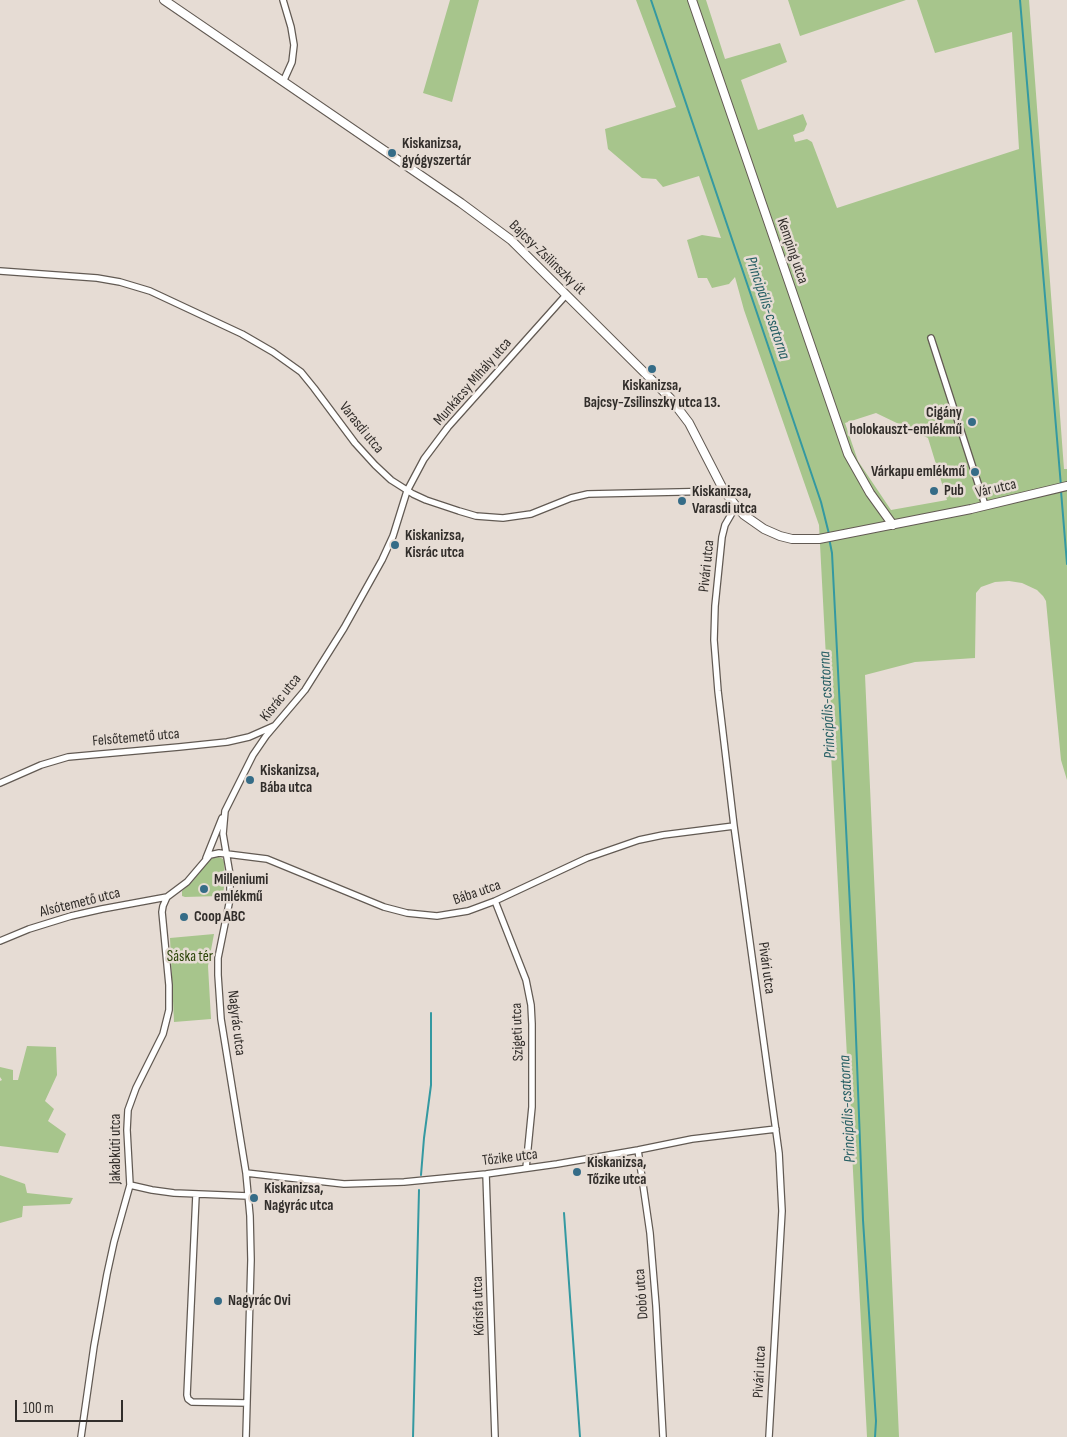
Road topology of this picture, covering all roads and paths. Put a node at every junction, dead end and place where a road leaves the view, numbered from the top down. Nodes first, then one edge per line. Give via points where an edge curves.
1 (164, 0) edge
2 (283, 0) edge
3 (692, 0) edge
4 (283, 82) junction
5 (0, 271) edge
6 (566, 295) junction
7 (931, 338) dead end
8 (1067, 486) edge
9 (407, 491) junction
10 (724, 491) junction
11 (985, 505) junction
12 (736, 506) junction
13 (892, 525) junction
14 (843, 534) joint
15 (276, 725) junction
16 (0, 783) edge
17 (225, 811) junction
18 (734, 826) junction
19 (227, 854) junction
20 (205, 860) junction
21 (167, 897) junction
22 (495, 901) junction
23 (0, 941) edge
24 (776, 1129) junction
25 (638, 1150) junction
26 (526, 1168) junction
27 (246, 1173) junction
28 (486, 1174) junction
29 (130, 1185) junction
30 (196, 1195) junction
31 (248, 1196) junction
32 (247, 1403) junction
33 (81, 1437) edge
34 (246, 1437) edge
35 (495, 1437) edge
36 (663, 1437) edge
37 (769, 1437) edge

1 - 4 street, Bajcsy-Zsilinszky út
2 - 4 street via 294,45 292,62
3 - 13 street, Kemping utca via 842,438 851,460
4 - 6 street, Bajcsy-Zsilinszky út via 512,240
5 - 9 street, Varasdi utca via 120,282 150,291 242,334 301,372 375,465
6 - 9 street, Munkácsy Mihály utca via 448,427 419,467
6 - 10 street, Bajcsy-Zsilinszky út via 680,410
7 - 11 street
8 - 11 street, Vár utca
9 - 10 street, Varasdi utca via 459,512 503,518 531,514 588,494
9 - 15 street, Kisrác utca via 382,560 344,628 305,690
10 - 12 street, Bajcsy-Zsilinszky út
11 - 13 street, Vár utca
12 - 14 street, Bajcsy-Zsilinszky út via 772,533 792,539 819,539
12 - 18 street, Pivári utca via 722,537 714,625 718,692
13 - 14 street, Vár utca
15 - 16 street, Felsőtemető utca via 226,742 68,757
15 - 17 street, Kisrác utca via 253,755
17 - 19 street, Kisrác utca via 223,834
17 - 20 street
18 - 22 street, Bába utca via 639,840 587,858
18 - 24 street, Pivári utca
19 - 20 street via 215,853
19 - 22 street, Bába utca via 273,861 407,914 447,916
19 - 27 street, Nagyrác utca via 230,899 218,958 218,975 221,1019
20 - 21 street via 187,882
21 - 23 street, Alsótemető utca via 71,916
21 - 29 street, Jakabkúti utca via 162,912 169,1010 163,1034 128,1110
22 - 26 street, Szigeti utca via 526,980 531,1010 532,1113
24 - 25 street, Tőzike utca via 692,1139
24 - 37 street, Pivári utca via 782,1211
25 - 26 street, Tőzike utca
25 - 36 street, Dobó utca via 650,1233
26 - 28 street, Tőzike utca
27 - 28 street, Tőzike utca via 368,1184
27 - 31 street, Nagyrác utca
28 - 35 street, Kőrisfa utca
29 - 30 street
29 - 33 street, Jakabkúti utca via 107,1274
30 - 31 street
30 - 32 street via 186,1395 192,1402
31 - 32 street, Nagyrác utca via 251,1250
32 - 34 street, Nagyrác utca

